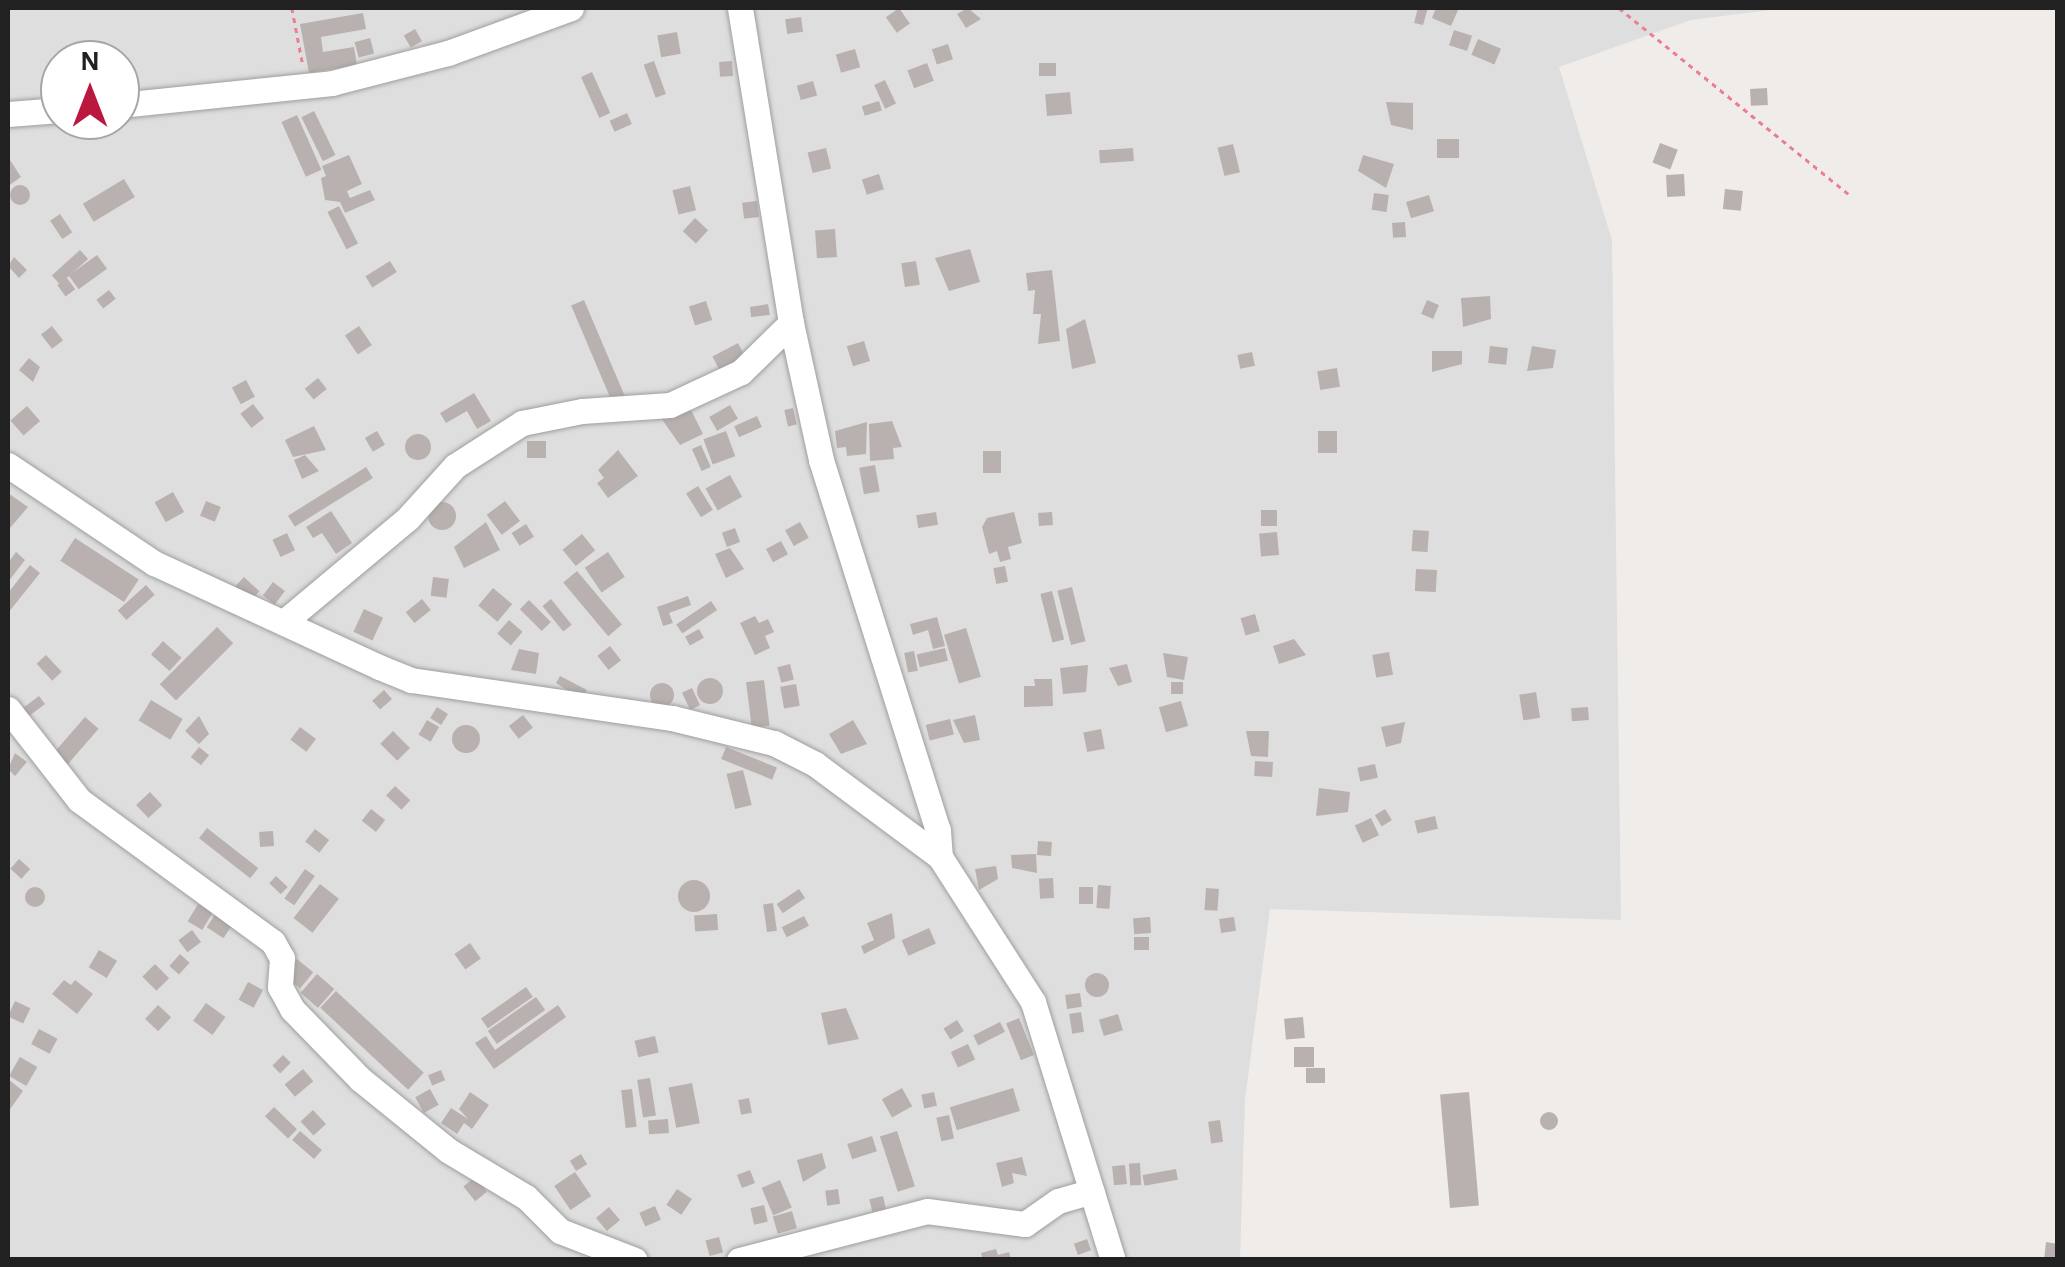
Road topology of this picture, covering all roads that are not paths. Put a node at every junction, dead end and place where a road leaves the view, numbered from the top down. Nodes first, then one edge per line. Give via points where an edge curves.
1 (571, 8) edge
2 (740, 8) edge
3 (140, 103) edge
4 (40, 112) edge
5 (8, 114) edge
6 (791, 323) junction
7 (8, 465) edge
8 (285, 620) junction
9 (8, 709) edge
10 (940, 857) junction
11 (1092, 1191) junction
12 (634, 1260) edge
13 (739, 1260) edge
14 (1112, 1260) edge

1 - 3 street via 448,54 308,86
2 - 6 street
4 - 5 street
6 - 8 street via 741,372 670,406 582,411 522,423 455,466 408,518
6 - 10 street via 811,424 938,830
7 - 8 street via 154,563
8 - 10 street via 412,680 672,718 774,742 815,764
9 - 12 street via 78,800 272,942 282,958 280,987 292,1009 360,1079 450,1151 526,1197 560,1231
10 - 11 street via 1033,1002
11 - 13 street via 1058,1201 1024,1224 927,1211
11 - 14 street

